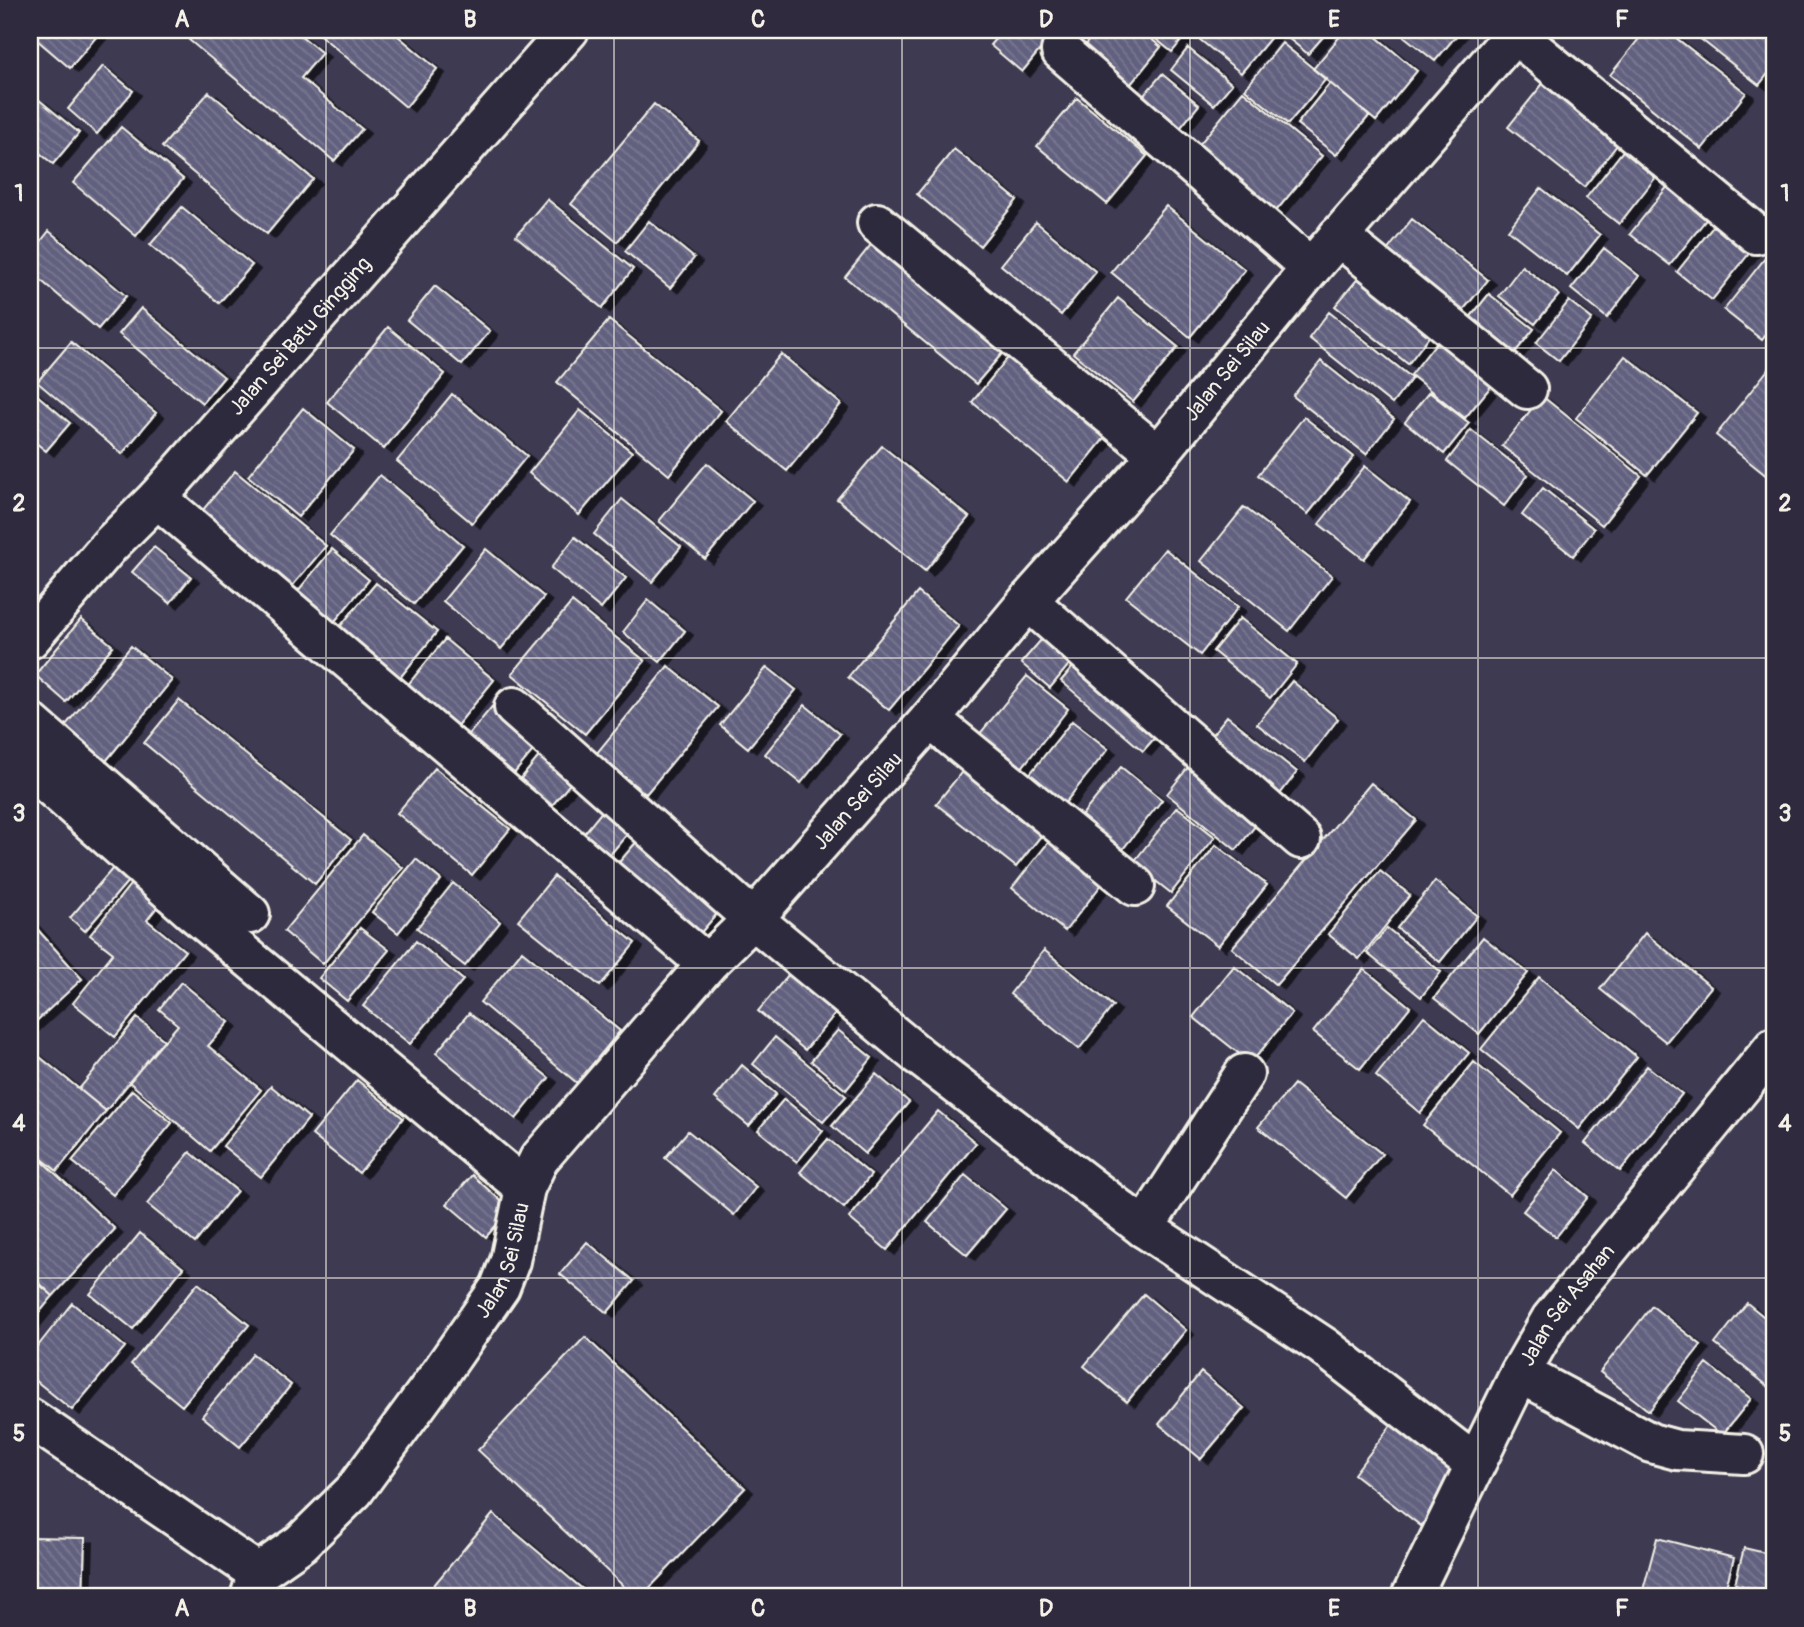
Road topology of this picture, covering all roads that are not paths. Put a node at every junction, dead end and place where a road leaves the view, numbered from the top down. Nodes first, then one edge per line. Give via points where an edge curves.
1 (569, 30) edge
2 (1517, 32) edge
3 (1061, 51) dead end
4 (877, 223) dead end
5 (1756, 234) dead end
6 (1338, 236) junction
7 (1311, 268) junction
8 (1527, 389) dead end
9 (1158, 455) junction
10 (157, 498) junction
11 (1028, 601) junction
12 (30, 639) edge
13 (514, 707) dead end
14 (930, 719) junction
15 (30, 722) edge
16 (30, 768) edge
17 (1301, 839) dead end
18 (1135, 886) dead end
19 (250, 914) dead end
20 (752, 919) junction
21 (706, 964) junction
22 (1774, 1047) edge
23 (1244, 1074) dead end
24 (525, 1188) junction
25 (1144, 1227) junction
26 (1520, 1373) junction
27 (30, 1418) edge
28 (1744, 1454) dead end
29 (1475, 1464) junction
30 (254, 1585) edge
31 (1412, 1597) edge

1 - 10 street, Jalan Sei Batu Gingging
2 - 5 street
2 - 6 street, Jalan Sei Silau
3 - 7 street
4 - 9 street
6 - 7 street, Jalan Sei Silau
6 - 8 street
7 - 9 street, Jalan Sei Silau
9 - 11 street, Jalan Sei Silau
10 - 12 street, Jalan Sei Batu Gingging
10 - 21 street
11 - 14 street, Jalan Sei Silau
11 - 17 street
13 - 20 street
14 - 18 street
14 - 20 street, Jalan Sei Silau
15 - 19 street
16 - 24 street via 192,911
20 - 21 street, Jalan Sei Silau
20 - 25 street via 919,1056
21 - 24 street, Jalan Sei Silau via 559,1135
22 - 26 street, Jalan Sei Asahan via 1551,1318
23 - 25 street
24 - 30 street, Jalan Sei Silau via 500,1287 354,1491
25 - 29 street via 1323,1346
26 - 28 street via 1651,1443 1677,1450
26 - 29 street, Jalan Sei Asahan
27 - 30 street
29 - 31 street, Jalan Sei Asahan

